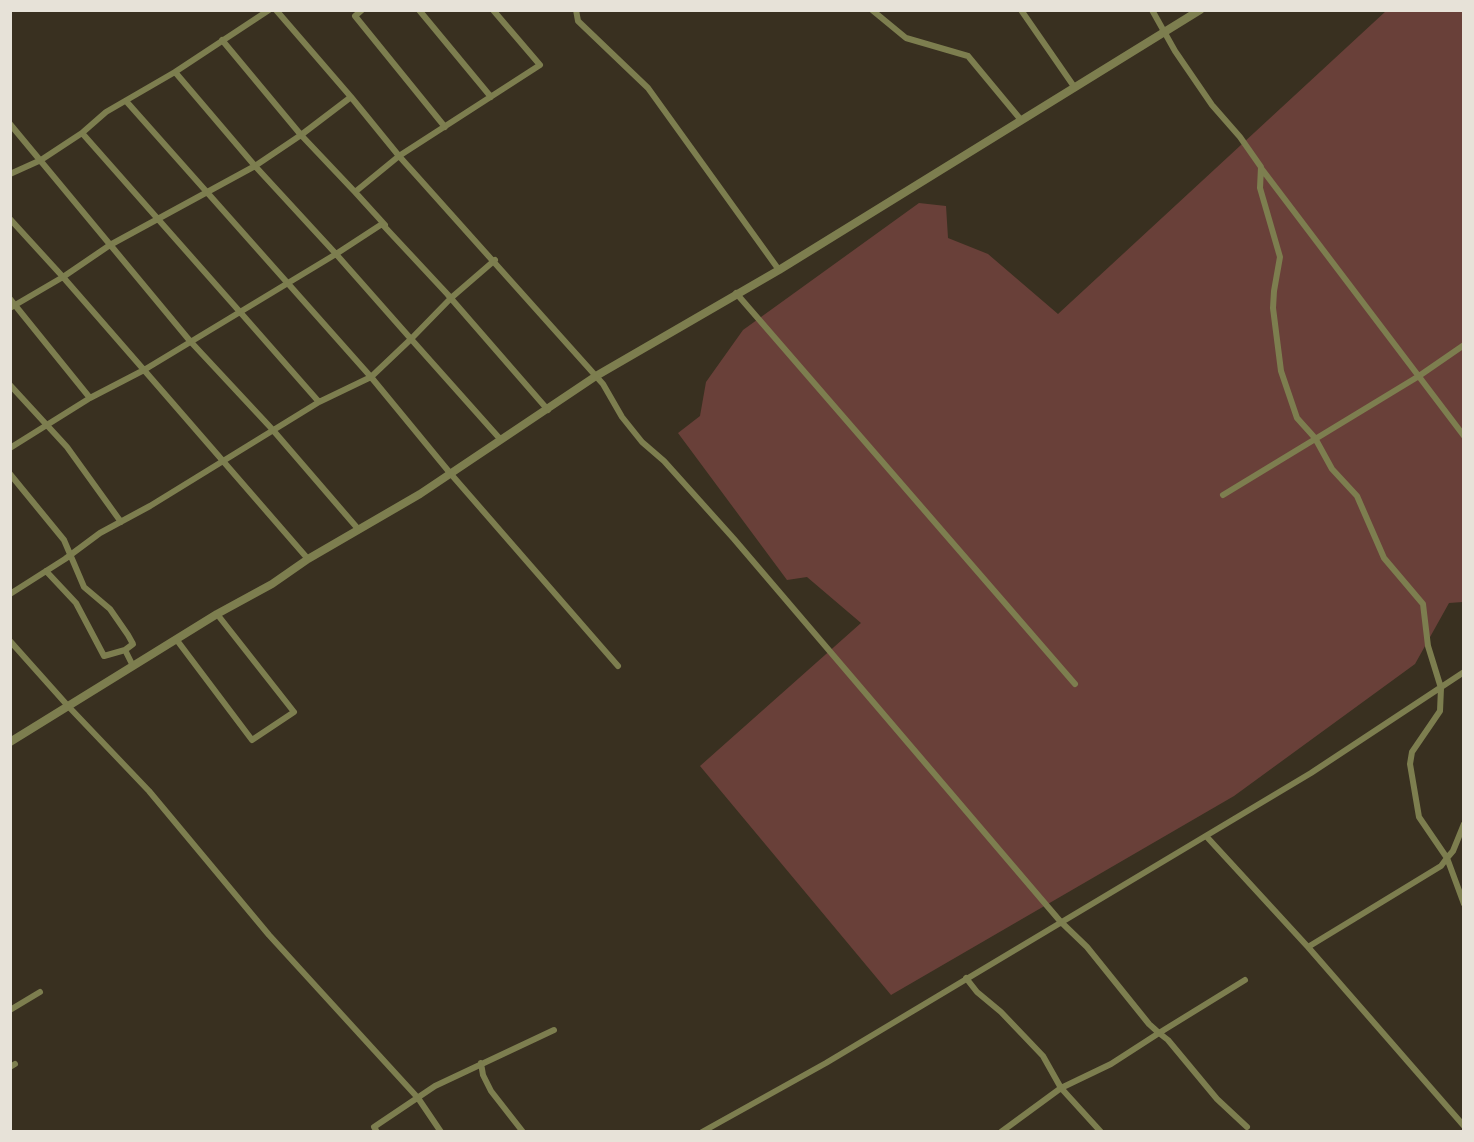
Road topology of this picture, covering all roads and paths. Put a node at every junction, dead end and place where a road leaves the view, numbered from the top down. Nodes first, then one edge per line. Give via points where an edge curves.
1 (269, 10) edge
2 (276, 10) edge
3 (362, 10) edge
4 (419, 10) edge
5 (493, 10) edge
6 (576, 10) edge
7 (872, 10) edge
8 (1021, 10) edge
9 (1152, 10) edge
10 (1200, 10) edge
11 (352, 13) edge
12 (1166, 33) junction
13 (222, 40) junction
14 (175, 72) junction
15 (1075, 88) junction
16 (351, 97) junction
17 (491, 97) junction
18 (126, 100) junction
19 (1021, 120) junction
20 (10, 124) edge
21 (445, 127) junction
22 (82, 133) junction
23 (301, 135) junction
24 (399, 156) junction
25 (41, 160) junction
26 (255, 166) junction
27 (1261, 167) junction
28 (10, 174) edge
29 (355, 192) junction
30 (207, 193) junction
31 (10, 219) edge
32 (157, 221) junction
33 (110, 245) junction
34 (336, 254) junction
35 (495, 260) junction
36 (778, 270) junction
37 (63, 277) junction
38 (288, 283) junction
39 (736, 293) junction
40 (450, 298) junction
41 (10, 299) edge
42 (13, 306) edge
43 (240, 312) junction
44 (411, 339) junction
45 (190, 340) junction
46 (1464, 345) edge
47 (144, 370) junction
48 (596, 376) junction
49 (1419, 376) junction
50 (371, 377) junction
51 (10, 385) edge
52 (90, 398) junction
53 (319, 402) junction
54 (548, 410) junction
55 (46, 424) junction
56 (272, 429) junction
57 (1464, 436) edge
58 (1315, 438) junction
59 (501, 440) junction
60 (10, 448) edge
61 (222, 462) junction
62 (450, 473) junction
63 (10, 474) edge
64 (1223, 495) dead end
65 (121, 522) junction
66 (359, 530) junction
67 (70, 554) junction
68 (308, 559) junction
69 (46, 571) junction
70 (10, 594) edge
71 (217, 614) junction
72 (176, 639) junction
73 (10, 641) edge
74 (125, 650) junction
75 (133, 666) junction
76 (618, 666) dead end
77 (1464, 672) edge
78 (1075, 684) dead end
79 (1442, 688) junction
80 (68, 706) junction
81 (10, 742) edge
82 (1464, 824) edge
83 (1206, 836) junction
84 (1447, 858) junction
85 (1464, 904) edge
86 (1060, 921) junction
87 (1308, 946) junction
88 (966, 978) junction
89 (1245, 980) dead end
90 (40, 992) dead end
91 (10, 1010) edge
92 (554, 1030) dead end
93 (1159, 1033) junction
94 (481, 1063) junction
95 (1061, 1088) junction
96 (418, 1098) junction
97 (1464, 1126) edge
98 (1247, 1127) dead end
99 (376, 1129) edge
100 (366, 1131) edge
101 (441, 1131) edge
102 (523, 1131) edge
103 (702, 1131) edge
104 (1001, 1131) edge
105 (1101, 1131) edge

1 - 13 street
2 - 16 street
3 - 11 street
4 - 17 street
5 - 17 street via 540,65
6 - 36 street via 578,21 648,88
7 - 19 street via 906,38 968,56
8 - 15 street
9 - 12 street
10 - 12 street
11 - 21 street
12 - 15 street
12 - 27 street via 1212,105
13 - 14 street
13 - 23 street
14 - 18 street
14 - 26 street
15 - 19 street
16 - 23 street
16 - 24 street
17 - 21 street
18 - 22 street
18 - 30 street
19 - 36 street
20 - 25 street
21 - 24 street
22 - 25 street
22 - 32 street
23 - 26 street
23 - 29 street
24 - 29 street
24 - 35 street
25 - 28 street
25 - 33 street
26 - 30 street
26 - 34 street
27 - 49 street
27 - 58 street via 1260,188 1280,257 1274,308 1281,371 1298,418
29 - 40 street
30 - 32 street
30 - 38 street
31 - 37 street
32 - 33 street
32 - 43 street
33 - 37 street
33 - 45 street
34 - 38 street
34 - 40 street via 382,224
34 - 44 street
35 - 40 street
35 - 48 street
36 - 39 street
37 - 42 street
37 - 47 street
38 - 43 street
38 - 50 street
39 - 48 street
39 - 78 street
40 - 44 street
40 - 54 street
41 - 42 street
42 - 52 street
43 - 45 street
43 - 53 street
44 - 50 street
44 - 59 street
45 - 47 street
45 - 56 street
46 - 49 street
47 - 52 street
47 - 61 street
48 - 54 street
48 - 86 street via 642,442 734,539
49 - 57 street
49 - 58 street
50 - 53 street
50 - 62 street
51 - 55 street
52 - 55 street
53 - 56 street
54 - 59 street
55 - 60 street
55 - 65 street
56 - 61 street
56 - 66 street
58 - 64 street
58 - 79 street via 1332,470 1357,496 1384,558 1424,604 1428,646
59 - 62 street
61 - 65 street
61 - 68 street
62 - 66 street
62 - 76 street
63 - 67 street via 50,520
65 - 67 street
66 - 68 street
67 - 69 street
67 - 74 street via 84,587 110,609 128,635 133,644
68 - 71 street
69 - 70 street
69 - 74 street via 76,603 104,656
71 - 72 street
71 - 72 street via 294,712 252,740
72 - 75 street
73 - 80 street
74 - 75 street
75 - 80 street
77 - 79 street
79 - 83 street
79 - 84 street via 1440,711 1412,752 1410,764 1419,817
80 - 81 street
80 - 96 street via 149,791 269,935
82 - 84 street via 1454,851
83 - 86 street
83 - 87 street
84 - 85 street
84 - 87 street via 1441,866
86 - 88 street
86 - 93 street via 1087,947
87 - 97 street
88 - 95 street via 1042,1056
88 - 103 street via 826,1063
89 - 93 street
90 - 91 street
92 - 94 street
93 - 95 street via 1116,1061
93 - 98 street
94 - 96 street
94 - 102 street via 491,1091
95 - 104 street
95 - 105 street
96 - 99 street
96 - 101 street
99 - 100 street

